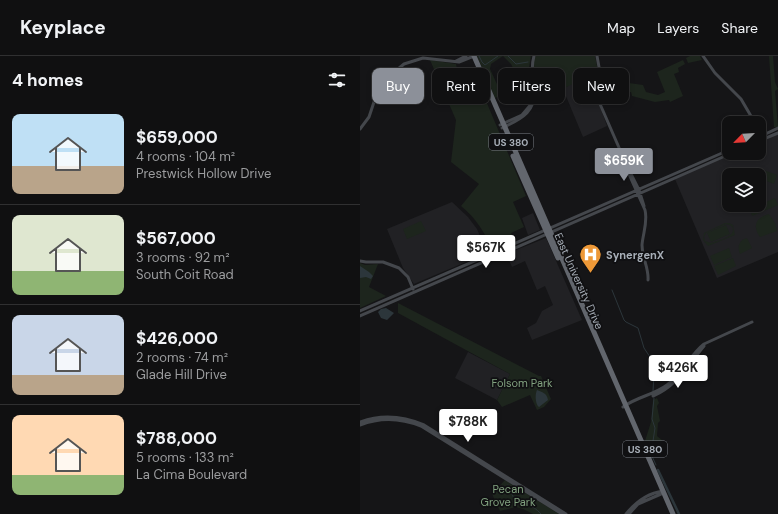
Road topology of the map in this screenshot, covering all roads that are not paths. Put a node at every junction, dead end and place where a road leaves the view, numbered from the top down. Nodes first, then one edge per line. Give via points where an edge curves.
1 (471, 56) edge
2 (534, 56) edge
3 (597, 56) edge
4 (703, 56) edge
5 (751, 116) edge
6 (502, 126) junction
7 (778, 128) edge
8 (360, 129) edge
9 (766, 133) edge
10 (778, 133) edge
11 (766, 138) edge
12 (721, 156) edge
13 (638, 192) junction
14 (548, 231) junction
15 (361, 260) edge
16 (648, 280) dead end
17 (412, 289) junction
18 (360, 311) edge
19 (360, 316) edge
20 (752, 322) dead end
21 (625, 406) junction
22 (360, 424) edge
23 (661, 492) junction
24 (562, 514) edge
25 (566, 514) edge
26 (626, 514) edge
27 (629, 514) edge
28 (670, 514) edge
29 (673, 514) edge

1 - 6 highway, US 380
1 - 8 street via 454,62 425,58 404,64 380,84 369,117
2 - 6 street via 532,71 535,90 530,110 523,117
3 - 13 street via 600,104
4 - 5 street via 715,73 741,99
6 - 14 highway, US 380
7 - 9 street
10 - 11 street
12 - 13 street
13 - 14 street
13 - 16 street via 647,220 642,246 649,273
14 - 17 street
14 - 21 highway, US 380
15 - 17 street via 383,262 399,268
17 - 18 street
17 - 19 street
20 - 21 street via 706,343 670,386
21 - 23 highway, US 380
22 - 24 street via 388,419 405,420 421,426
22 - 25 street via 389,416 406,418 424,425
23 - 26 street via 641,500
23 - 27 street via 638,504
23 - 28 highway, US 380
23 - 29 highway, US 380

